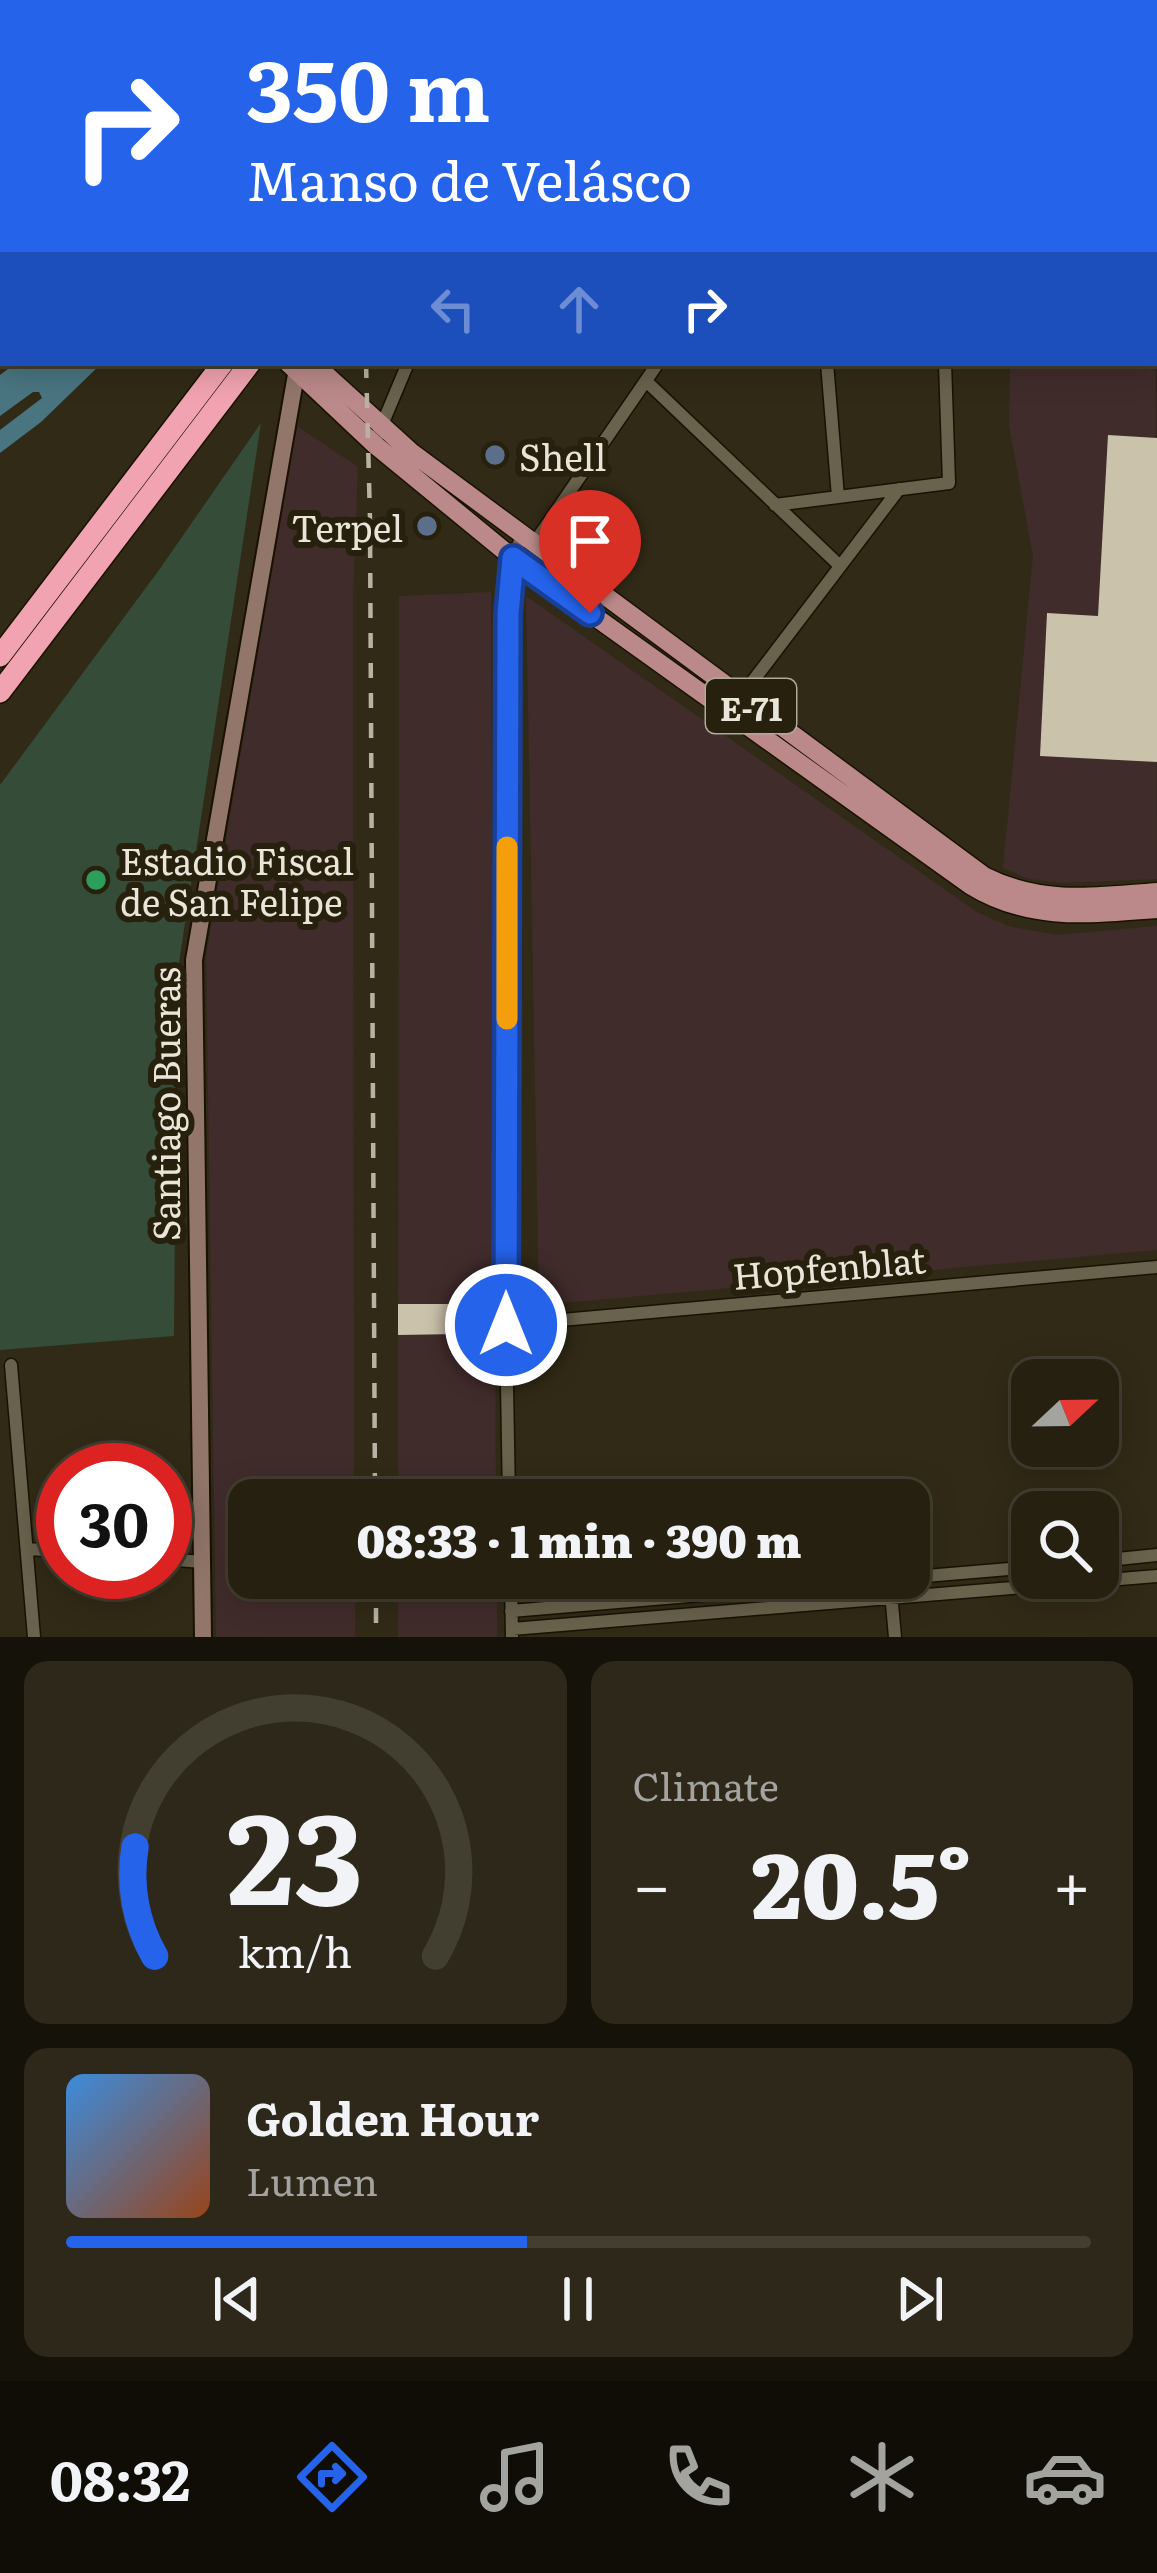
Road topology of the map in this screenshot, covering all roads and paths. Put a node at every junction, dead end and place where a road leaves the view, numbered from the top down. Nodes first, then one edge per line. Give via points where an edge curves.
1 (222, 366) edge
2 (247, 366) edge
3 (300, 366) edge
4 (407, 366) edge
5 (656, 366) edge
6 (827, 366) edge
7 (945, 366) edge
8 (646, 381) junction
9 (377, 434) junction
10 (161, 462) junction
11 (899, 489) junction
12 (838, 497) junction
13 (775, 505) junction
14 (528, 540) junction
15 (513, 558) junction
16 (840, 566) junction
17 (0, 656) edge
18 (0, 692) edge
19 (740, 698) junction
20 (1157, 892) edge
21 (1157, 909) edge
22 (1157, 1267) edge
23 (506, 1325) junction
24 (11, 1365) dead end
25 (509, 1479) edge
26 (27, 1549) junction
27 (36, 1550) edge
28 (1157, 1555) edge
29 (1119, 1560) edge
30 (192, 1561) edge
31 (202, 1562) junction
32 (1011, 1569) edge
33 (930, 1576) edge
34 (1157, 1576) edge
35 (511, 1599) edge
36 (650, 1599) edge
37 (892, 1600) junction
38 (511, 1610) junction
39 (512, 1633) edge
40 (34, 1637) edge
41 (203, 1637) edge
42 (896, 1637) edge

1 - 10 highway
2 - 10 highway
3 - 9 main road, E-71
3 - 31 street, Santiago Bueras via 194,960
4 - 9 street
5 - 8 street
6 - 12 street
7 - 11 street via 949,483
8 - 13 street
8 - 14 street
9 - 14 main road, E-71
9 - 15 main road, E-71
10 - 17 highway
10 - 18 highway
11 - 12 street
11 - 16 street
12 - 13 street
13 - 16 street
14 - 15 street
14 - 19 main road, E-71
15 - 21 main road, E-71 via 985,894 1049,914
15 - 23 street
16 - 19 street
19 - 20 main road, E-71 via 1000,884 1066,899
22 - 23 street, Hopfenblat
23 - 25 street
24 - 26 street
26 - 27 street
26 - 40 street
28 - 29 street
30 - 31 street
31 - 41 street, Santiago Bueras
32 - 33 street
34 - 37 street
35 - 38 street
36 - 38 street
37 - 39 street
37 - 42 street
38 - 39 street

